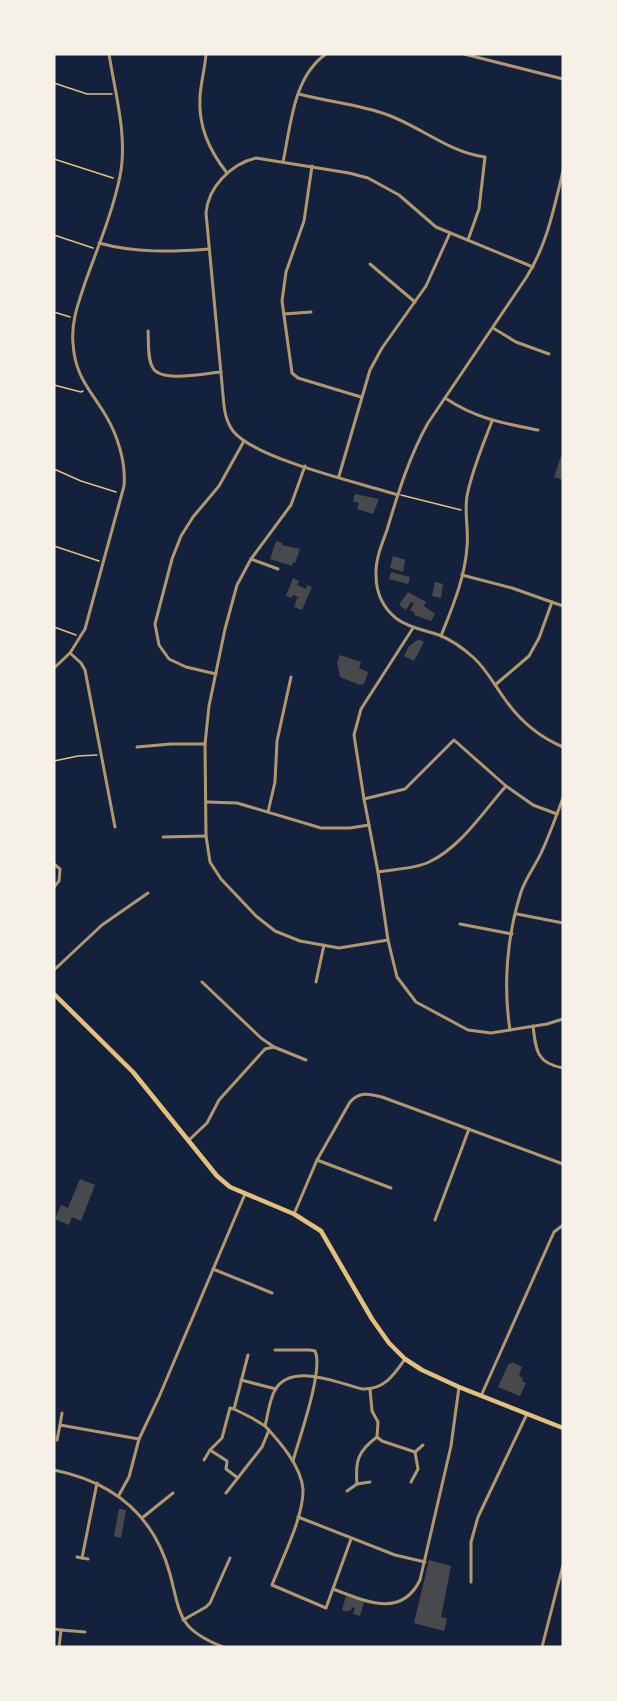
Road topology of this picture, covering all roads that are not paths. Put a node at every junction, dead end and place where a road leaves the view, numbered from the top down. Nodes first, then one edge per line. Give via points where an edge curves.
1 (110, 54) edge
2 (206, 54) edge
3 (326, 54) edge
4 (464, 54) edge
5 (563, 79) edge
6 (299, 94) junction
7 (283, 162) junction
8 (312, 166) junction
9 (563, 171) edge
10 (228, 174) junction
11 (450, 233) junction
12 (468, 240) junction
13 (99, 243) junction
14 (209, 249) junction
15 (370, 264) dead end
16 (533, 267) junction
17 (415, 302) junction
18 (311, 312) dead end
19 (284, 314) junction
20 (493, 328) junction
21 (148, 331) dead end
22 (549, 354) dead end
23 (221, 372) junction
24 (362, 397) junction
25 (445, 398) junction
26 (492, 421) junction
27 (538, 430) dead end
28 (244, 441) junction
29 (305, 466) junction
30 (339, 476) junction
31 (398, 495) junction
32 (251, 559) junction
33 (278, 570) dead end
34 (462, 575) junction
35 (552, 602) junction
36 (563, 606) edge
37 (414, 628) junction
38 (441, 636) junction
39 (70, 653) junction
40 (54, 668) edge
41 (216, 674) junction
42 (291, 677) dead end
43 (495, 685) junction
44 (205, 744) junction
45 (137, 747) dead end
46 (563, 747) edge
47 (506, 786) junction
48 (563, 798) edge
49 (364, 800) junction
50 (207, 802) junction
51 (268, 812) junction
52 (557, 814) junction
53 (369, 825) junction
54 (115, 827) dead end
55 (206, 836) junction
56 (163, 837) dead end
57 (54, 864) edge
58 (378, 872) junction
59 (54, 887) edge
60 (148, 893) dead end
61 (517, 914) junction
62 (563, 922) edge
63 (460, 924) dead end
64 (512, 934) junction
65 (388, 940) junction
66 (324, 945) junction
67 (54, 970) edge
68 (202, 981) dead end
69 (316, 982) dead end
70 (54, 993) edge
71 (563, 1019) edge
72 (533, 1026) junction
73 (510, 1030) junction
74 (274, 1047) junction
75 (306, 1060) dead end
76 (563, 1068) edge
77 (469, 1129) junction
78 (189, 1140) junction
79 (317, 1160) junction
80 (563, 1164) edge
81 (391, 1188) dead end
82 (244, 1194) junction
83 (294, 1214) junction
84 (435, 1220) dead end
85 (563, 1225) edge
86 (213, 1269) junction
87 (272, 1293) dead end
88 (275, 1350) dead end
89 (248, 1355) dead end
90 (405, 1359) junction
91 (316, 1376) junction
92 (241, 1380) junction
93 (459, 1388) junction
94 (276, 1389) junction
95 (370, 1389) junction
96 (481, 1396) junction
97 (234, 1409) junction
98 (62, 1413) dead end
99 (527, 1414) junction
100 (60, 1425) junction
101 (265, 1426) junction
102 (563, 1428) edge
103 (269, 1430) junction
104 (377, 1437) junction
105 (139, 1439) junction
106 (57, 1440) dead end
107 (423, 1445) dead end
108 (210, 1450) junction
109 (415, 1452) junction
110 (204, 1460) dead end
111 (293, 1461) junction
112 (54, 1470) edge
113 (238, 1478) junction
114 (370, 1482) dead end
115 (411, 1482) dead end
116 (97, 1483) junction
117 (357, 1484) junction
118 (347, 1491) dead end
119 (173, 1493) dead end
120 (226, 1493) dead end
121 (119, 1495) junction
122 (298, 1517) junction
123 (142, 1518) junction
124 (351, 1539) junction
125 (77, 1557) dead end
126 (82, 1558) junction
127 (230, 1558) dead end
128 (88, 1560) dead end
129 (425, 1562) junction
130 (563, 1565) edge
131 (471, 1582) dead end
132 (333, 1589) junction
133 (183, 1620) junction
134 (54, 1629) edge
135 (61, 1630) junction
136 (85, 1632) dead end
137 (60, 1647) edge
138 (223, 1647) edge
139 (542, 1647) edge

1 - 13 street via 123,147 120,180
2 - 10 street via 201,125 210,149
3 - 6 street via 306,74
4 - 5 street
6 - 7 street
6 - 12 street via 386,114 466,154 485,157 479,208
7 - 8 street
7 - 10 street via 256,158
8 - 11 street via 358,174 379,183 399,195 427,221
8 - 19 street via 304,220 286,272
9 - 16 street via 548,232
10 - 14 street via 214,188 207,204
11 - 12 street
11 - 17 street
12 - 16 street
13 - 14 street via 155,251
13 - 39 street via 74,318 72,336 87,389 118,444 124,469 123,494 81,637
14 - 23 street
15 - 17 street
16 - 20 street
17 - 24 street via 382,348
18 - 19 street
19 - 24 street via 292,373
20 - 22 street via 516,342
20 - 25 street
21 - 23 street via 150,362 158,374 168,377
23 - 28 street via 226,417
24 - 30 street
25 - 26 street
25 - 31 street via 418,441
26 - 27 street
26 - 34 street via 469,486
28 - 29 street
28 - 41 street via 219,486 181,536 155,624 159,645 170,659 186,668
29 - 30 street
29 - 32 street via 291,505
30 - 31 street
31 - 37 street via 375,576 379,595 389,611
32 - 33 street
32 - 41 street via 237,585
34 - 35 street
34 - 38 street
35 - 36 street
35 - 43 street via 529,656
37 - 38 street
37 - 49 street via 357,718 354,744
38 - 43 street via 474,658
39 - 40 street
39 - 54 street via 85,670
41 - 44 street
42 - 51 street via 277,741 275,782
43 - 46 street via 531,728
44 - 45 street
44 - 50 street
47 - 49 street via 454,740 405,789
47 - 52 street via 533,805
47 - 58 street via 445,853 427,863
48 - 52 street
49 - 53 street
50 - 51 street via 237,803
50 - 55 street
51 - 53 street via 321,828
52 - 61 street via 524,885
53 - 58 street
55 - 56 street
55 - 66 street via 210,862 256,916 275,931
57 - 59 street via 60,869
58 - 65 street
60 - 67 street via 102,925
61 - 62 street
61 - 64 street
63 - 64 street
64 - 73 street via 505,985
65 - 66 street via 353,947
65 - 73 street via 397,977 416,1002 468,1030
66 - 69 street
68 - 74 street
70 - 78 main road via 133,1072
71 - 72 street
72 - 73 street
72 - 76 street via 540,1058
74 - 75 street
74 - 78 street via 265,1049
77 - 79 street via 365,1093 350,1102
77 - 80 street
77 - 84 street
78 - 82 main road via 217,1176
79 - 81 street
79 - 83 street
82 - 83 main road
82 - 86 street
83 - 90 main road via 326,1237 372,1319
85 - 96 street via 554,1232
86 - 87 street
86 - 105 street
88 - 91 street via 315,1351
89 - 92 street
90 - 93 main road
90 - 95 street via 384,1385
91 - 94 street via 293,1376
91 - 95 street
91 - 111 street
92 - 94 street
92 - 97 street
93 - 96 main road
93 - 129 street via 451,1446
94 - 101 street
95 - 104 street via 372,1411 378,1422
96 - 99 main road
97 - 101 street
97 - 108 street via 230,1408 222,1438
98 - 100 street
99 - 102 main road
99 - 131 street via 478,1517 471,1542
100 - 105 street
100 - 106 street
101 - 103 street
103 - 111 street
103 - 113 street via 262,1447
104 - 109 street
104 - 117 street via 361,1452 355,1467
105 - 121 street via 129,1477
107 - 109 street
108 - 110 street
108 - 113 street via 226,1461 226,1469
109 - 115 street via 418,1469
111 - 122 street via 303,1486
112 - 116 street
113 - 120 street
114 - 117 street
116 - 121 street
116 - 126 street
117 - 118 street
119 - 123 street
121 - 123 street
122 - 124 street
122 - 132 street via 272,1585 326,1608
123 - 133 street via 162,1551
124 - 129 street
124 - 132 street
125 - 126 street
126 - 128 street
127 - 133 street via 210,1602
129 - 132 street via 415,1590 395,1604 381,1604
130 - 139 street
133 - 138 street via 199,1636
134 - 135 street
135 - 136 street
135 - 137 street

